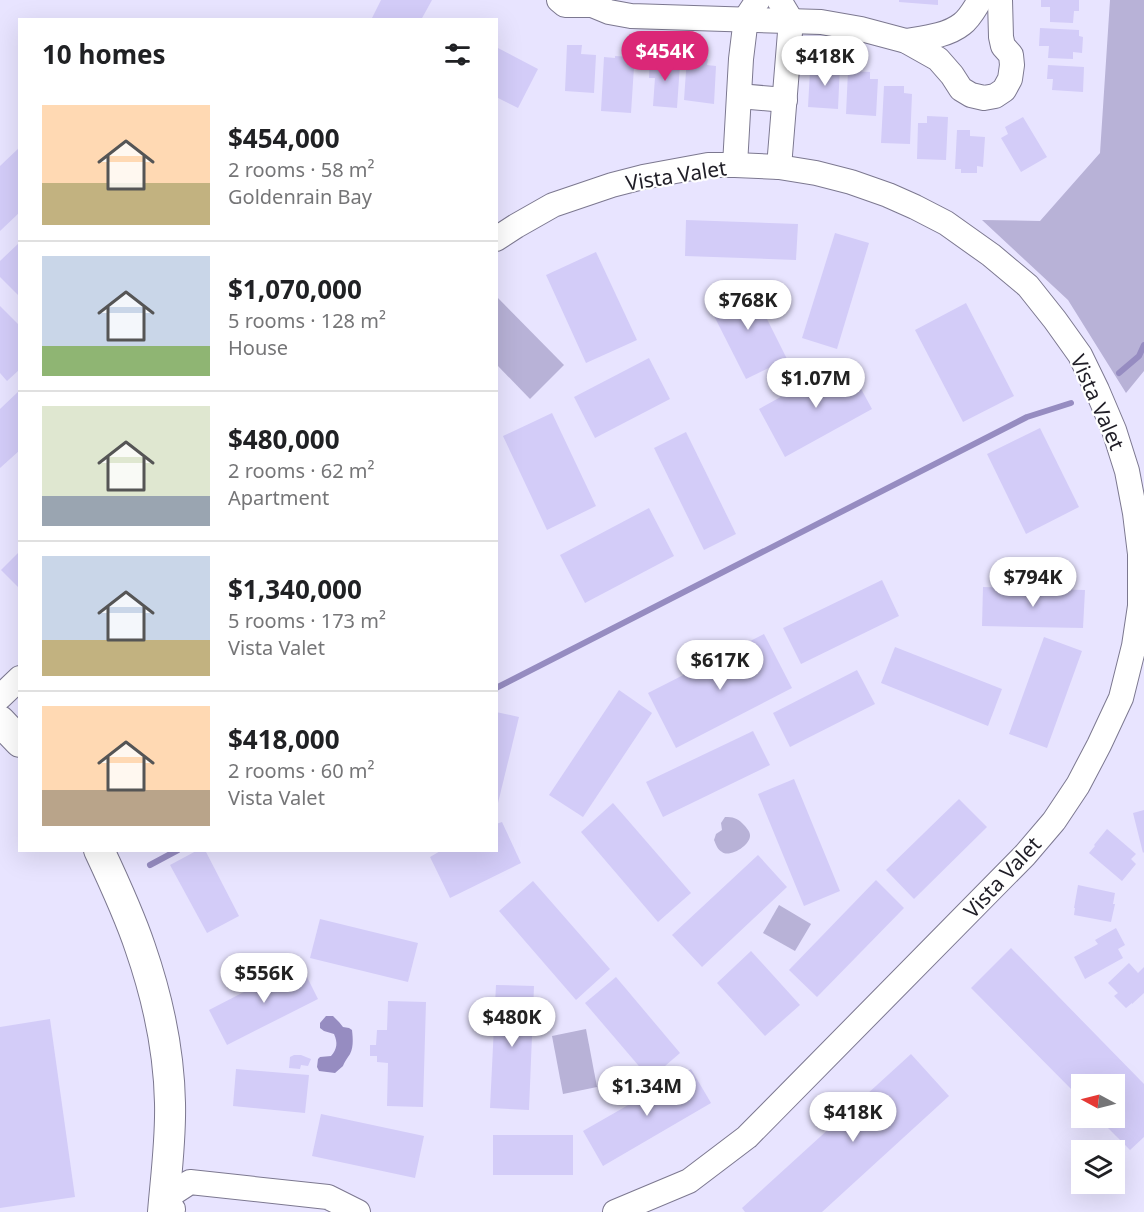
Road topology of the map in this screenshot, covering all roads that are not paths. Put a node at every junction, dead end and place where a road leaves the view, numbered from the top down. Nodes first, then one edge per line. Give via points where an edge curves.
1 (559, 0) edge
2 (980, 0) edge
3 (1000, 0) edge
4 (589, 3) edge
5 (752, 9) edge
6 (785, 10) edge
7 (906, 41) junction
8 (739, 96) junction
9 (785, 100) junction
10 (735, 165) junction
11 (779, 167) junction
12 (498, 238) edge
13 (1139, 647) edge
14 (18, 680) edge
15 (1134, 686) edge
16 (0, 697) edge
17 (100, 852) edge
18 (167, 1208) edge
19 (358, 1212) edge
20 (615, 1212) edge

1 - 4 street via 565,4
2 - 7 street via 971,15 948,32
3 - 7 street via 1001,37 1012,65 1004,90 995,96 984,98 961,89 938,59
4 - 5 street via 609,12 631,15
5 - 6 street
5 - 8 street via 741,59
6 - 7 street
6 - 9 street
8 - 9 street
8 - 10 street
9 - 11 street
10 - 11 street, Vista Valet
10 - 12 street, Vista Valet via 708,165 612,185 553,205
11 - 13 street, Vista Valet via 851,182 946,223 1028,286 1055,320 1080,355 1097,390 1127,471 1140,554
13 - 15 street, Vista Valet
14 - 16 street
15 - 20 street, Vista Valet via 1121,698 1078,784 1025,855 747,1137 689,1181
17 - 18 street via 141,948 165,1045 170,1102
18 - 19 street via 190,1182 328,1197

